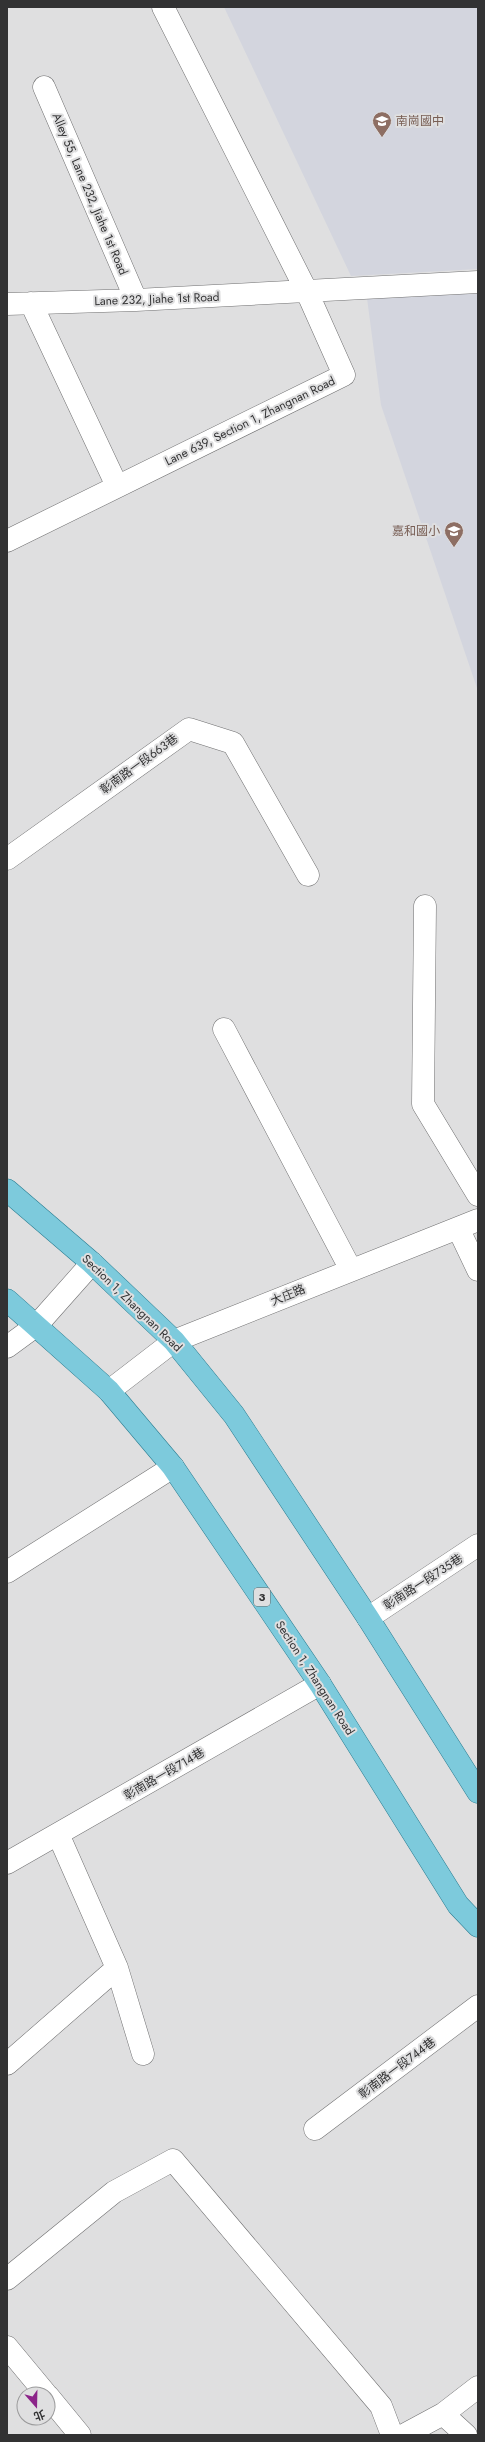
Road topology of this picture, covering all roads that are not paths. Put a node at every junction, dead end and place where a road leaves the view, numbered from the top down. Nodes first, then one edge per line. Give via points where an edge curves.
1 (163, 7) edge
2 (44, 87) dead end
3 (478, 282) edge
4 (307, 292) junction
5 (136, 300) junction
6 (31, 302) junction
7 (7, 304) edge
8 (117, 486) junction
9 (7, 541) edge
10 (7, 859) edge
11 (308, 875) dead end
12 (425, 906) dead end
13 (224, 1029) dead end
14 (7, 1190) edge
15 (478, 1194) edge
16 (478, 1220) edge
17 (458, 1228) junction
18 (92, 1263) junction
19 (351, 1270) junction
20 (478, 1270) edge
21 (7, 1300) edge
22 (37, 1325) junction
23 (174, 1340) junction
24 (7, 1347) edge
25 (109, 1390) junction
26 (173, 1467) junction
27 (478, 1546) edge
28 (7, 1572) edge
29 (368, 1618) junction
30 (320, 1684) junction
31 (478, 1792) edge
32 (58, 1834) junction
33 (7, 1863) edge
34 (478, 1926) edge
35 (117, 1968) junction
36 (478, 2006) edge
37 (143, 2054) dead end
38 (7, 2064) edge
39 (315, 2129) dead end
40 (7, 2278) edge
41 (7, 2347) edge
42 (40, 2386) edge
43 (478, 2387) edge
44 (56, 2406) edge
45 (443, 2414) junction
46 (80, 2435) edge
47 (392, 2435) edge
48 (404, 2435) edge
49 (466, 2435) edge

1 - 4 lane
2 - 5 lane, Alley 55, Lane 232, Jiahe 1st Road
3 - 4 lane
4 - 5 lane, Lane 232, Jiahe 1st Road
4 - 8 lane, Lane 639, Section 1, Zhangnan Road via 344,376
5 - 6 lane, Lane 232, Jiahe 1st Road
6 - 7 lane, Lane 232, Jiahe 1st Road
6 - 8 lane
8 - 9 lane, Lane 639, Section 1, Zhangnan Road
10 - 11 lane, 彰南路一段663巷 via 189,728 233,744
12 - 15 lane via 423,1104
13 - 19 lane
14 - 18 main road, Section 1, Zhangnan Road
16 - 17 lane, 大庄路
17 - 19 lane, 大庄路
17 - 20 lane
18 - 22 lane
18 - 23 main road, Section 1, Zhangnan Road
19 - 23 lane, 大庄路
21 - 22 main road, Section 1, Zhangnan Road / 3
22 - 24 lane
22 - 25 main road, Section 1, Zhangnan Road / 3
23 - 25 lane, 大庄路
23 - 29 main road, Section 1, Zhangnan Road via 234,1415
25 - 26 main road, Section 1, Zhangnan Road / 3
26 - 28 lane
26 - 30 main road, Section 1, Zhangnan Road / 3
27 - 29 lane, 彰南路一段735巷
29 - 31 main road, Section 1, Zhangnan Road
30 - 32 lane, 彰南路一段714巷
30 - 34 main road, Section 1, Zhangnan Road / 3 via 458,1905
32 - 33 lane, 彰南路一段714巷
32 - 35 lane
35 - 37 lane
35 - 38 lane
36 - 39 lane, 彰南路一段744巷
40 - 47 lane via 114,2192 173,2160 381,2406
41 - 42 lane
43 - 45 lane
44 - 46 lane
45 - 48 lane
45 - 49 lane

